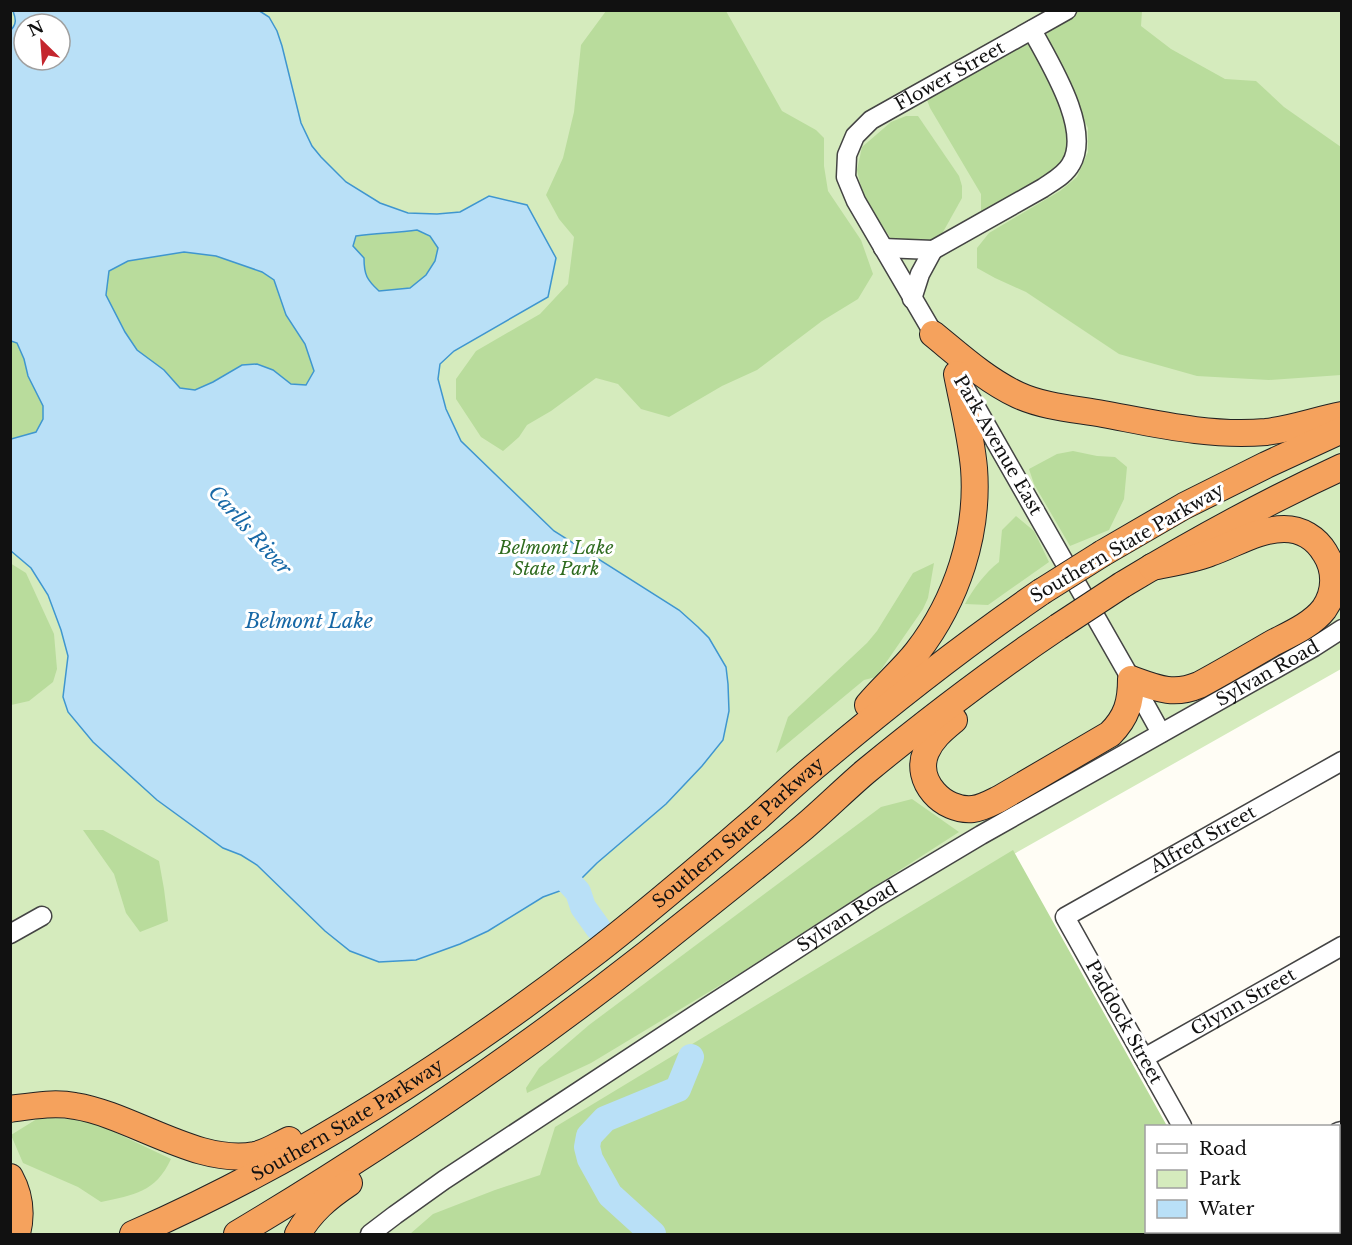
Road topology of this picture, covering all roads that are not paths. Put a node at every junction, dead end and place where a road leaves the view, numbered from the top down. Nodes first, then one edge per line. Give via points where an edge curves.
1 (1067, 10) edge
2 (1032, 30) junction
3 (847, 155) joint
4 (882, 248) junction
5 (933, 250) junction
6 (912, 298) junction
7 (933, 334) junction
8 (957, 374) junction
9 (1341, 415) edge
10 (1341, 430) edge
11 (1341, 467) edge
12 (1152, 567) junction
13 (1341, 629) edge
14 (995, 670) junction
15 (1131, 679) junction
16 (1161, 733) junction
17 (1341, 762) edge
18 (817, 764) junction
19 (42, 916) dead end
20 (1065, 917) joint
21 (10, 934) edge
22 (1341, 946) edge
23 (1144, 1058) junction
24 (395, 1094) junction
25 (10, 1109) edge
26 (426, 1115) junction
27 (1181, 1125) edge
28 (10, 1177) edge
29 (17, 1234) edge
30 (134, 1234) edge
31 (237, 1234) edge
32 (298, 1234) edge
33 (370, 1234) edge

1 - 2 street, Flower Street
2 - 3 street, Flower Street via 871,120 855,136
2 - 5 street via 1072,114 1077,136 1075,157 1065,172 1050,183
3 - 4 street, Park Avenue East via 846,177
4 - 5 street
4 - 6 street, Park Avenue East
5 - 6 street
6 - 7 street, Park Avenue East
7 - 8 street, Park Avenue East
7 - 9 highway via 983,375 1019,396 1056,406 1222,433 1266,432
8 - 15 street, Park Avenue East
8 - 18 highway via 972,451 974,495 970,537 956,582 917,652
10 - 18 highway, Southern State Parkway, bridge via 1163,518 1041,592 917,683
11 - 12 highway, Southern State Parkway
12 - 14 highway, Southern State Parkway, bridge
12 - 15 highway via 1210,553 1257,534 1287,529 1304,533 1325,552 1332,567 1333,585 1324,609 1305,625 1199,685 1170,691
13 - 16 street, Sylvan Road
14 - 15 highway via 958,716 933,739 926,753 924,766 930,788 939,799 955,807 973,809 989,804 1102,740 1117,727 1128,709
14 - 26 highway, Southern State Parkway via 646,954
15 - 16 street, Park Avenue East
16 - 33 street, Sylvan Road via 877,897 444,1180
17 - 20 street, Alfred Street
18 - 24 highway, Southern State Parkway via 592,955
19 - 21 street
20 - 23 street, Paddock Street
22 - 23 street, Glynn Street
23 - 27 street, Paddock Street
24 - 25 highway via 263,1153 240,1156 218,1155 73,1105
24 - 30 highway, Southern State Parkway via 266,1170
26 - 31 highway, Southern State Parkway
26 - 32 highway via 362,1174 319,1205
28 - 29 highway via 18,1193

